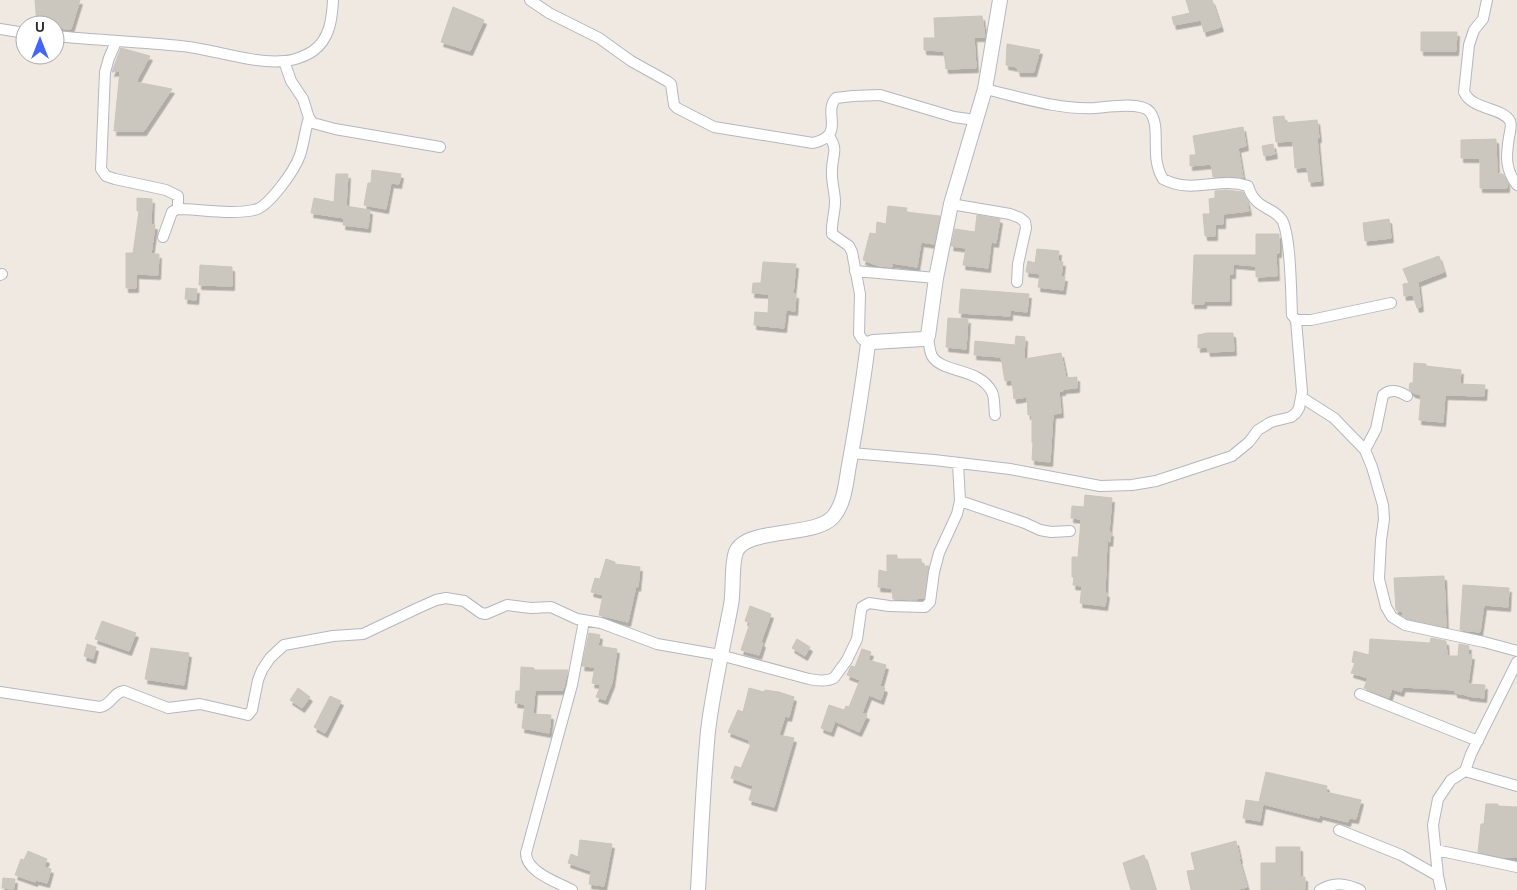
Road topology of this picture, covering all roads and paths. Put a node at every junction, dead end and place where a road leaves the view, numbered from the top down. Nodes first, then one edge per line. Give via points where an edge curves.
1 (333, 0) edge
2 (530, 0) edge
3 (1000, 0) edge
4 (1486, 0) edge
5 (0, 30) edge
6 (15, 32) edge
7 (65, 37) edge
8 (116, 42) junction
9 (284, 61) junction
10 (985, 89) junction
11 (309, 118) junction
12 (975, 120) junction
13 (829, 136) junction
14 (440, 147) dead end
15 (1517, 185) edge
16 (951, 204) junction
17 (178, 210) junction
18 (163, 237) dead end
19 (856, 272) junction
20 (936, 278) junction
21 (1017, 282) dead end
22 (1391, 303) dead end
23 (1296, 320) junction
24 (928, 336) junction
25 (868, 344) junction
26 (1407, 396) dead end
27 (1301, 397) junction
28 (995, 415) dead end
29 (1365, 450) junction
30 (851, 453) junction
31 (958, 463) junction
32 (960, 501) junction
33 (1070, 531) dead end
34 (584, 621) junction
35 (1517, 651) edge
36 (720, 655) junction
37 (1517, 662) edge
38 (1513, 681) edge
39 (0, 692) edge
40 (1360, 694) dead end
41 (1478, 741) junction
42 (1465, 771) junction
43 (1517, 786) edge
44 (1340, 830) dead end
45 (1436, 850) junction
46 (1517, 867) edge
47 (1438, 876) junction
48 (572, 890) edge
49 (698, 890) edge
50 (1320, 890) edge
51 (1360, 890) edge
52 (1441, 890) edge

1 - 9 street via 330,30 318,47 303,56
2 - 13 street via 667,81 671,84 674,105 698,120 714,127 813,143
3 - 10 street
4 - 15 street via 1483,20 1474,30 1469,45 1464,92 1468,99 1509,121 1507,166
5 - 6 street
7 - 8 street
8 - 9 street via 182,46 258,60
8 - 17 street via 105,72 100,169 106,176 166,190 178,196
9 - 11 street
10 - 12 street
10 - 23 street via 1079,108 1143,106 1149,110 1155,123 1155,162 1162,179 1181,186 1232,183 1248,186 1258,203 1281,219 1286,233 1292,315
11 - 14 street via 313,123 336,129
11 - 17 street via 300,155 263,206 238,212
12 - 13 street via 880,95 854,96 834,100
12 - 16 street
13 - 19 street via 836,151 832,167 835,208 832,234 849,246
16 - 20 street
16 - 21 street via 1010,214 1025,222
17 - 18 street via 172,212
19 - 20 street
19 - 25 street via 860,294 859,334
20 - 24 street
22 - 23 street via 1312,320
23 - 27 street
24 - 25 street
24 - 28 street via 932,356 938,362 971,374 988,386 993,393
25 - 30 street
26 - 29 street via 1398,391 1383,395 1376,429
27 - 29 street via 1334,418
27 - 31 street via 1296,413 1258,430 1232,456 1156,481 1100,486
29 - 35 street via 1384,505 1379,579 1392,617 1405,625
30 - 31 street
30 - 36 street via 842,498 824,524 755,538 739,547 734,557 732,602
31 - 32 street
32 - 33 street via 1040,530
32 - 36 street via 939,553 929,605 889,606 876,603 862,607 857,639 834,678 826,681 810,679
34 - 36 street via 601,623 656,644
34 - 39 street via 551,607 507,605 486,614 464,601 436,600 363,634 284,645 262,670 248,715 200,704 168,708 124,691 100,708
34 - 48 street via 572,685 526,853 532,869
36 - 49 street via 708,730
37 - 38 street
38 - 41 street
40 - 41 street
41 - 42 street
42 - 43 street
42 - 45 street via 1451,780 1438,798 1433,825
44 - 47 street via 1402,854
45 - 46 street
45 - 47 street
47 - 52 street
50 - 51 street via 1342,883

